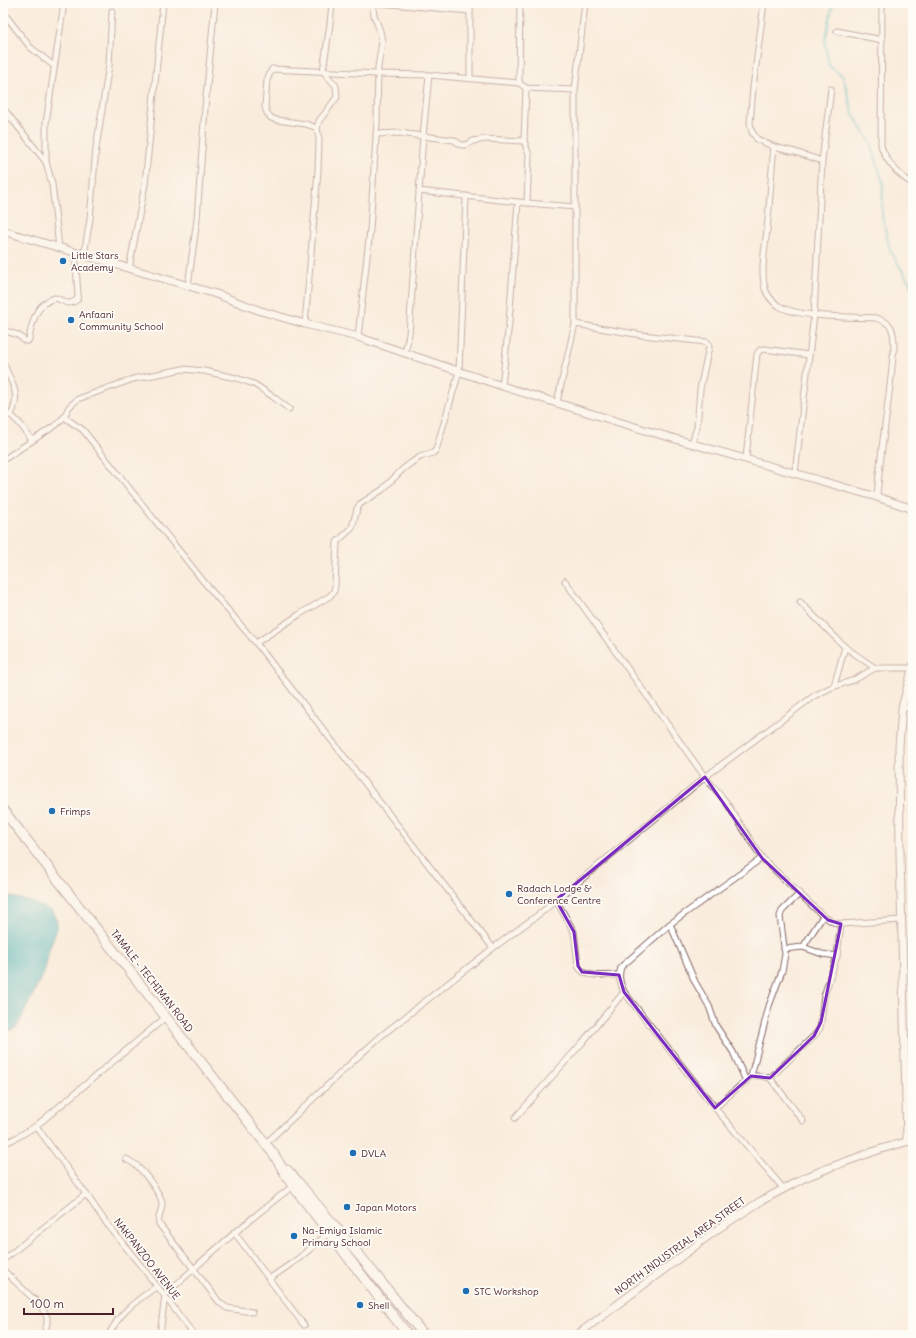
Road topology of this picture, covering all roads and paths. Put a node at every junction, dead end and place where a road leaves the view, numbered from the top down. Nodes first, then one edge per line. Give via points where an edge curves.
1 (64, 3) edge
2 (163, 3) edge
3 (214, 3) edge
4 (332, 3) edge
5 (372, 3) edge
6 (379, 3) edge
7 (470, 3) edge
8 (520, 3) edge
9 (585, 3) edge
10 (764, 3) edge
11 (882, 3) edge
12 (112, 11) dead end
13 (470, 11) junction
14 (3, 12) edge
15 (837, 31) dead end
16 (882, 40) junction
17 (54, 66) junction
18 (323, 71) junction
19 (377, 74) junction
20 (428, 75) junction
21 (470, 78) junction
22 (519, 83) junction
23 (526, 88) junction
24 (831, 89) dead end
25 (575, 90) junction
26 (3, 108) edge
27 (317, 128) junction
28 (376, 134) junction
29 (422, 136) junction
30 (524, 141) junction
31 (774, 147) junction
32 (822, 161) junction
33 (46, 162) junction
34 (913, 184) edge
35 (418, 191) junction
36 (466, 196) junction
37 (518, 202) junction
38 (527, 203) junction
39 (575, 207) junction
40 (3, 231) edge
41 (60, 248) junction
42 (75, 252) junction
43 (84, 255) junction
44 (129, 269) junction
45 (188, 286) junction
46 (814, 315) junction
47 (305, 324) junction
48 (575, 324) junction
49 (3, 330) edge
50 (358, 337) junction
51 (405, 354) junction
52 (809, 355) junction
53 (3, 362) edge
54 (459, 372) junction
55 (502, 386) junction
56 (557, 402) junction
57 (288, 409) dead end
58 (11, 414) junction
59 (3, 415) edge
60 (64, 417) junction
61 (32, 440) junction
62 (692, 442) junction
63 (746, 458) junction
64 (3, 460) edge
65 (795, 473) junction
66 (877, 497) junction
67 (913, 509) edge
68 (565, 581) dead end
69 (800, 602) dead end
70 (256, 643) junction
71 (845, 647) junction
72 (912, 667) edge
73 (876, 668) junction
74 (834, 686) junction
75 (902, 708) junction
76 (913, 708) edge
77 (706, 777) junction
78 (3, 810) edge
79 (762, 858) junction
80 (800, 893) junction
81 (556, 900) junction
82 (823, 916) junction
83 (902, 920) junction
84 (670, 924) junction
85 (841, 924) junction
86 (803, 947) junction
87 (493, 948) junction
88 (784, 949) junction
89 (837, 956) junction
90 (619, 975) junction
91 (624, 992) junction
92 (166, 1017) junction
93 (751, 1076) junction
94 (770, 1078) junction
95 (746, 1081) junction
96 (715, 1108) junction
97 (516, 1118) dead end
98 (803, 1121) dead end
99 (36, 1126) junction
100 (910, 1140) edge
101 (3, 1144) edge
102 (265, 1144) junction
103 (126, 1158) dead end
104 (282, 1167) junction
105 (293, 1186) junction
106 (783, 1188) junction
107 (86, 1194) junction
108 (234, 1232) junction
109 (329, 1233) junction
110 (360, 1256) junction
111 (3, 1260) edge
112 (351, 1262) junction
113 (193, 1269) junction
114 (3, 1270) edge
115 (269, 1279) junction
116 (157, 1286) junction
117 (165, 1295) junction
118 (252, 1312) dead end
119 (304, 1325) dead end
120 (44, 1335) edge
121 (109, 1335) edge
122 (160, 1335) edge
123 (194, 1335) edge
124 (408, 1335) edge
125 (424, 1335) edge
126 (577, 1335) edge

1 - 17 street
2 - 44 street via 145,184
3 - 45 street via 197,219
4 - 18 street
5 - 19 street via 382,42
6 - 13 street
7 - 13 street
8 - 22 street
9 - 25 street
10 - 31 street via 750,123 757,139
11 - 16 street
12 - 43 street via 109,66 96,148
13 - 21 street
14 - 17 street via 30,47
15 - 16 street
16 - 34 street via 881,146 886,160 893,169
17 - 33 street via 46,123
18 - 19 street
18 - 27 street via 336,86 337,97 319,121
18 - 27 street via 272,69 267,80 266,107 271,118
19 - 20 street
19 - 28 street
20 - 21 street
20 - 29 street
21 - 22 street
22 - 23 street
23 - 25 street
23 - 30 street
24 - 32 street
25 - 39 street
26 - 33 street
27 - 47 street via 318,171
28 - 29 street via 390,132
28 - 50 street via 370,230
29 - 30 street via 454,140 461,144 485,139
29 - 35 street
30 - 38 street via 529,155
31 - 32 street
31 - 46 street via 763,266 764,286 779,306
32 - 46 street
33 - 41 street via 52,184
35 - 36 street
35 - 51 street via 409,334
36 - 37 street
36 - 54 street
37 - 38 street
37 - 55 street
38 - 39 street
39 - 48 street
40 - 41 street
41 - 42 street
42 - 43 street
42 - 49 street via 77,300 67,303 56,298 41,307 32,322 28,341 16,333
43 - 44 street
44 - 45 street
45 - 47 street
46 - 52 street
46 - 66 street via 876,318 889,324 892,330 890,394
47 - 50 street
48 - 56 street
48 - 62 street via 708,343 697,427
50 - 51 street
51 - 54 street
52 - 63 street via 764,349 757,354
52 - 65 street
53 - 58 street via 16,394
54 - 55 street
54 - 70 street via 436,450 411,463 382,490 360,504 352,528 337,542 334,591
55 - 56 street
56 - 62 street
57 - 60 street via 254,384 204,371 182,369 133,379 78,399 69,407
58 - 59 street
58 - 61 street
60 - 61 street
60 - 70 street via 83,430
61 - 64 street
62 - 63 street
63 - 65 street
65 - 66 street
66 - 67 street
68 - 77 street
69 - 71 street
70 - 87 street
71 - 73 street
71 - 74 street
72 - 73 street
72 - 75 street
73 - 74 street via 854,680
74 - 77 street via 814,696
75 - 76 street
75 - 83 street via 899,747
77 - 79 street via 726,802
77 - 81 street
78 - 92 highway, TAMALE - TECHIMAN ROAD
79 - 80 street
79 - 84 street
80 - 82 street
80 - 88 street via 780,916
81 - 87 street
81 - 90 street via 574,932 580,970 587,974
82 - 85 street
82 - 86 street
83 - 85 street
83 - 100 street
84 - 90 street via 620,967
84 - 95 street via 695,982 710,1006 716,1026
85 - 89 street
86 - 88 street
86 - 89 street
87 - 102 street via 381,1036
88 - 93 street via 782,971 769,1006
89 - 94 street via 824,996 820,1028
90 - 91 street
91 - 96 street
91 - 97 street
92 - 99 street
92 - 102 highway, TAMALE - TECHIMAN ROAD
93 - 94 street
93 - 95 street
94 - 98 street
95 - 96 street
96 - 106 street
99 - 101 street
99 - 107 street, NAKPANZOO AVENUE
100 - 106 street, NORTH INDUSTRIAL AREA STREET via 836,1165
102 - 104 highway, TAMALE - TECHIMAN ROAD
103 - 113 street via 139,1167 156,1189 162,1202 159,1224
104 - 105 highway
104 - 110 highway via 291,1174
105 - 108 street
105 - 109 highway
106 - 126 street, NORTH INDUSTRIAL AREA STREET via 740,1213
107 - 111 street
107 - 116 street, NAKPANZOO AVENUE
108 - 113 street
108 - 115 street
109 - 112 highway
109 - 115 street
110 - 112 highway
110 - 125 highway
112 - 124 highway
113 - 117 street
113 - 118 street via 223,1306
114 - 120 street via 40,1305 47,1317
115 - 119 street
116 - 117 street, NAKPANZOO AVENUE
116 - 121 street via 126,1309
117 - 122 street
117 - 123 street, NAKPANZOO AVENUE

